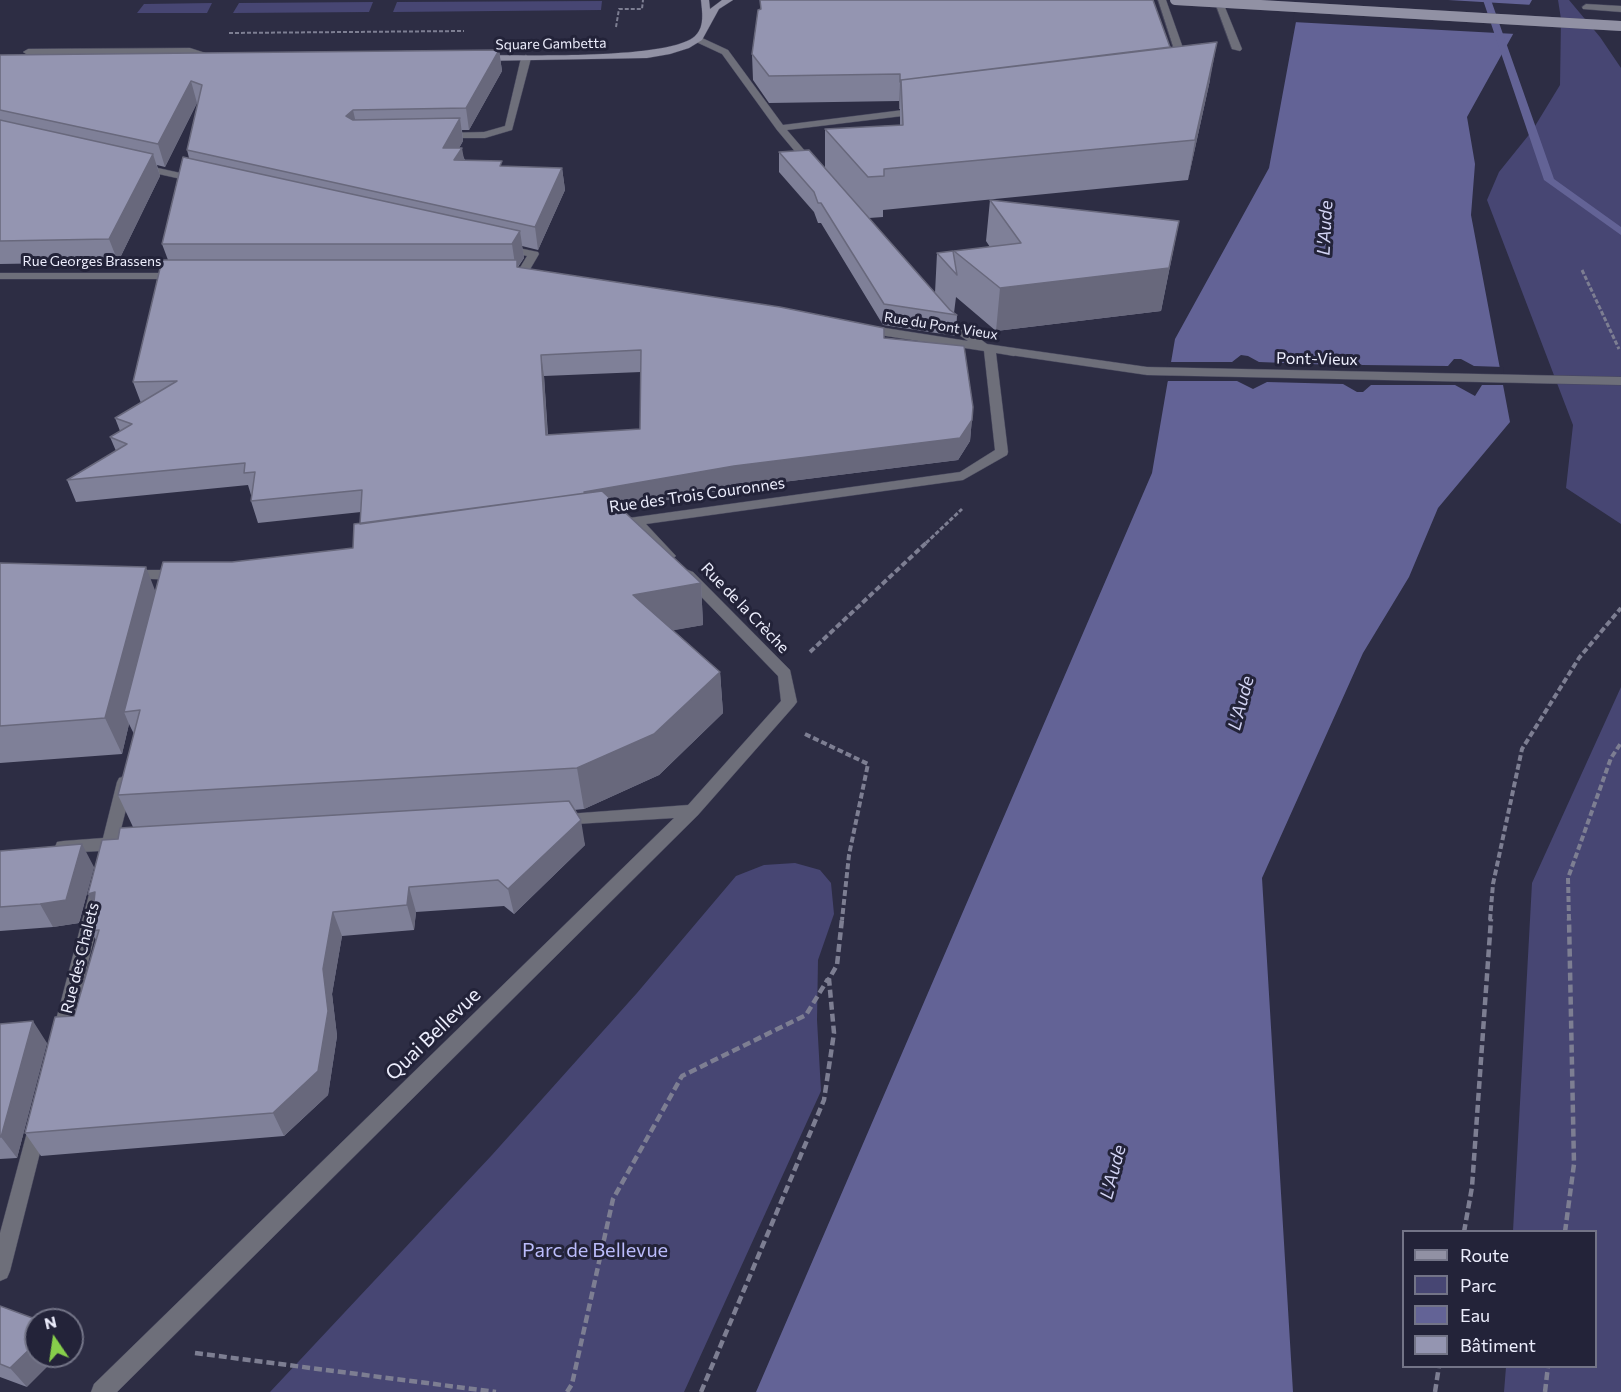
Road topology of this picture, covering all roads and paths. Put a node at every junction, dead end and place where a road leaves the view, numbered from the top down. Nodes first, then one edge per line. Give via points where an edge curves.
1 (643, 0) edge
2 (705, 0) edge
3 (729, 0) edge
4 (1162, 0) edge
5 (1174, 0) edge
6 (1218, 0) edge
7 (1586, 7) dead end
8 (1621, 9) edge
9 (706, 22) junction
10 (1621, 26) edge
11 (613, 30) dead end
12 (463, 31) dead end
13 (226, 33) dead end
14 (697, 39) junction
15 (1237, 49) dead end
16 (28, 52) edge
17 (467, 58) edge
18 (526, 58) junction
19 (223, 60) joint
20 (24, 62) edge
21 (1190, 79) edge
22 (932, 110) edge
23 (780, 128) junction
24 (427, 136) edge
25 (125, 164) edge
26 (820, 173) edge
27 (215, 184) edge
28 (488, 244) edge
29 (1582, 270) dead end
30 (0, 276) edge
31 (193, 276) edge
32 (522, 276) edge
33 (938, 309) edge
34 (849, 326) edge
35 (990, 349) junction
36 (1014, 352) joint
37 (1621, 353) edge
38 (1621, 381) edge
39 (963, 476) junction
40 (636, 521) junction
41 (612, 525) edge
42 (199, 574) edge
43 (120, 575) edge
44 (1621, 608) edge
45 (785, 674) junction
46 (789, 702) joint
47 (775, 719) junction
48 (1621, 743) edge
49 (129, 766) edge
50 (692, 811) junction
51 (538, 820) edge
52 (134, 843) edge
53 (110, 844) junction
54 (44, 849) edge
55 (829, 979) junction
56 (56, 1052) edge
57 (42, 1109) edge
58 (1464, 1230) edge
59 (1565, 1230) edge
60 (0, 1271) edge
61 (146, 1347) junction
62 (1439, 1368) edge
63 (1548, 1368) edge
64 (102, 1392) edge
65 (496, 1392) edge
66 (567, 1392) edge
67 (701, 1392) edge
68 (1435, 1392) edge
69 (1545, 1392) edge

1 - 11 path via 642,9 619,9
2 - 9 main road
3 - 9 main road via 716,7
4 - 21 street
5 - 10 main road, bridge
6 - 15 street
7 - 8 street
9 - 14 main road
12 - 13 path
14 - 18 main road, Square Gambetta via 674,50 647,55
14 - 23 street via 725,52
16 - 19 street via 190,51
17 - 18 main road, Square Gambetta
18 - 24 street via 509,128 485,135
19 - 20 main road
22 - 23 street
23 - 26 street
25 - 27 street
28 - 32 street via 534,254
29 - 37 path
30 - 31 street, Rue Georges Brassens
33 - 35 street via 954,327
34 - 35 street, Rue du Pont Vieux
35 - 36 street, Rue du Pont Vieux
35 - 39 street, Rue des Trois Couronnes via 1002,452
36 - 38 street, Pont-Vieux via 1148,371
39 - 40 street, Rue des Trois Couronnes
39 - 45 path via 967,504
40 - 41 street, Rue des Trois Couronnes
40 - 45 street, Rue de la Crèche
42 - 43 street via 174,581
44 - 58 path via 1579,658 1522,749 1493,884 1472,1187
45 - 46 street, Rue de la Crèche
46 - 47 street, Quai Bellevue
47 - 50 street, Quai Bellevue
47 - 55 path via 868,764 849,855 837,965
48 - 59 path via 1611,758 1568,878 1574,1164
49 - 53 street, Rue des Chalets
50 - 51 street
50 - 61 street, Quai Bellevue
52 - 53 street
53 - 54 street
53 - 56 street, Rue des Chalets
55 - 66 path via 806,1015 682,1076 614,1199
55 - 67 path via 834,1033 824,1100
57 - 60 street
61 - 64 street, Quai Bellevue
61 - 65 path
62 - 68 path
63 - 69 path

